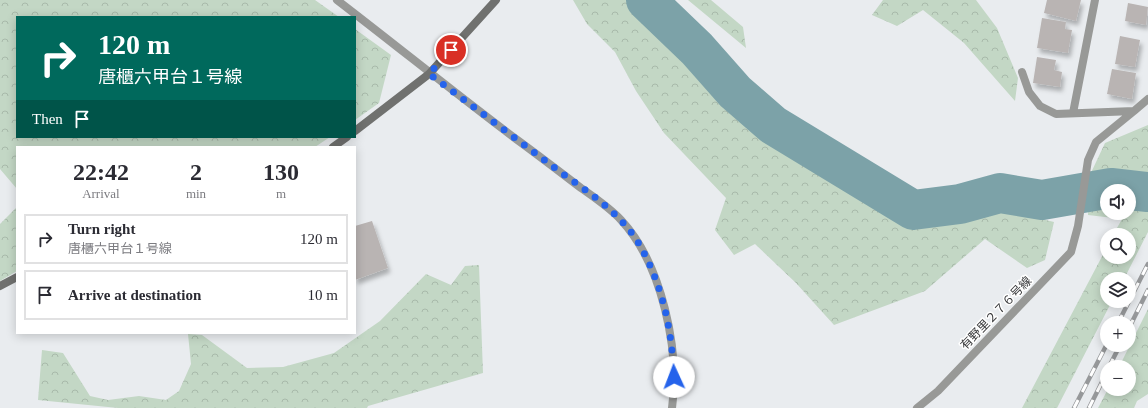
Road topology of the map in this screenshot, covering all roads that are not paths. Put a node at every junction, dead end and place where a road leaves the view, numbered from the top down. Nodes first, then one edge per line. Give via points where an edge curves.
1 (337, 0) edge
2 (496, 0) edge
3 (1095, 0) edge
4 (1022, 72) dead end
5 (429, 74) junction
6 (1148, 99) edge
7 (1134, 111) junction
8 (1073, 113) junction
9 (356, 129) edge
10 (345, 138) edge
11 (334, 146) edge
12 (16, 278) edge
13 (0, 286) edge
14 (672, 408) edge
15 (917, 408) edge

1 - 5 street
2 - 5 street
3 - 8 street
4 - 8 street via 1029,92 1040,106 1056,114
5 - 9 street
5 - 14 street via 622,220 643,250 663,298 672,347
6 - 7 street, 有野里２７６号線
7 - 8 street
7 - 15 street, 有野里２７６号線 via 1096,142 1088,160 1078,226 1071,252 938,391
10 - 11 street
12 - 13 street

